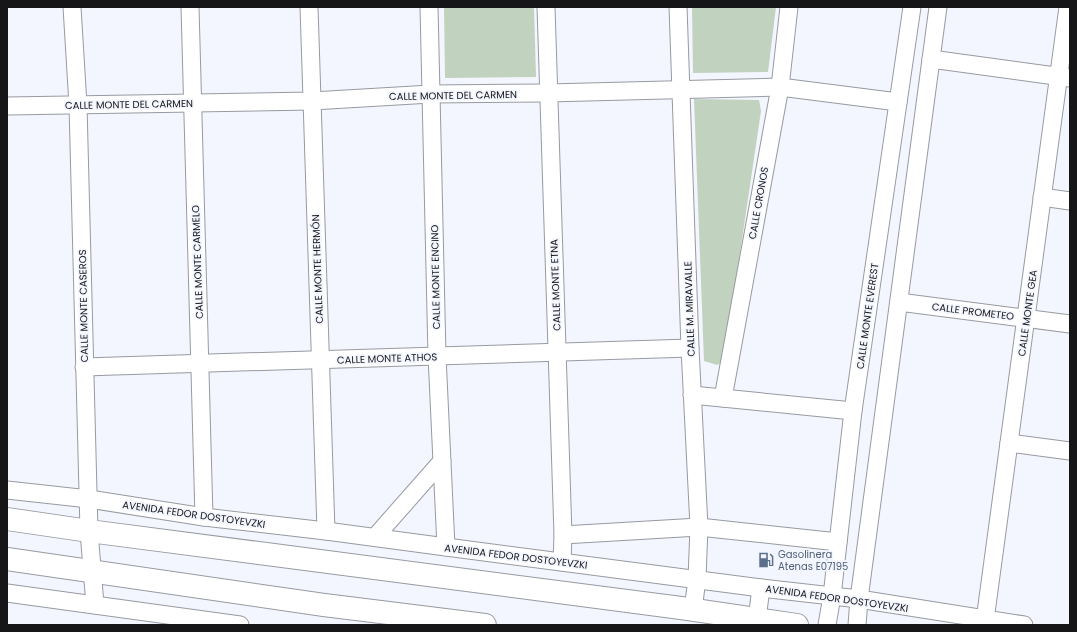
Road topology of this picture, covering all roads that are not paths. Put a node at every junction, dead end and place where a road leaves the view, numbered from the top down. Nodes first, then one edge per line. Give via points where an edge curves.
1 (72, 7) edge
2 (190, 7) edge
3 (309, 7) edge
4 (429, 7) edge
5 (546, 7) edge
6 (678, 7) edge
7 (789, 7) edge
8 (912, 7) edge
9 (938, 7) edge
10 (1068, 7) edge
11 (931, 59) junction
12 (1064, 78) edge
13 (780, 87) junction
14 (681, 89) junction
15 (548, 93) junction
16 (432, 94) junction
17 (312, 101) junction
18 (898, 102) junction
19 (193, 103) junction
20 (78, 105) junction
21 (7, 106) edge
22 (1042, 197) junction
23 (1070, 201) edge
24 (899, 302) junction
25 (1026, 318) junction
26 (1070, 324) edge
27 (690, 348) junction
28 (557, 352) junction
29 (436, 356) junction
30 (320, 360) junction
31 (200, 364) junction
32 (84, 367) junction
33 (692, 395) junction
34 (723, 398) junction
35 (853, 411) junction
36 (1009, 443) junction
37 (1070, 451) edge
38 (442, 461) junction
39 (7, 490) edge
40 (88, 499) junction
41 (204, 517) junction
42 (7, 519) edge
43 (699, 527) junction
44 (89, 531) junction
45 (326, 531) junction
46 (563, 535) junction
47 (375, 537) junction
48 (838, 542) junction
49 (446, 548) junction
50 (7, 560) edge
51 (562, 562) junction
52 (92, 571) junction
53 (697, 579) junction
54 (761, 588) junction
55 (7, 593) edge
56 (832, 596) junction
57 (859, 599) junction
58 (95, 605) junction
59 (692, 618) edge
60 (757, 619) junction
61 (985, 620) junction
62 (240, 625) edge
63 (484, 625) edge
64 (798, 625) edge
65 (827, 625) edge
66 (857, 625) edge
67 (1024, 625) edge

1 - 20 street, CALLE MONTE CASEROS
2 - 19 street, CALLE MONTE CARMELO
3 - 17 street, CALLE MONTE HERMÓN
4 - 16 street, CALLE MONTE ENCINO
5 - 15 street, CALLE MONTE ETNA
6 - 14 street, CALLE M. MIRAVALLE
7 - 13 street, CALLE CRONOS
8 - 18 street, CALLE MONTE EVEREST
9 - 11 street
10 - 12 street, CALLE MONTE GEA
11 - 12 street
11 - 24 street
12 - 22 street, CALLE MONTE GEA
13 - 14 street, CALLE MONTE DEL CARMEN
13 - 18 street, CALLE MONTE DEL CARMEN
13 - 34 street, CALLE CRONOS
14 - 15 street, CALLE MONTE DEL CARMEN
14 - 27 street, CALLE M. MIRAVALLE
15 - 16 street, CALLE MONTE DEL CARMEN
15 - 28 street, CALLE MONTE ETNA
16 - 17 street, CALLE MONTE DEL CARMEN
16 - 29 street, CALLE MONTE ENCINO
17 - 19 street, CALLE MONTE DEL CARMEN
17 - 30 street, CALLE MONTE HERMÓN
18 - 35 street, CALLE MONTE EVEREST
19 - 20 street, CALLE MONTE DEL CARMEN
19 - 31 street, CALLE MONTE CARMELO
20 - 21 street, CALLE MONTE DEL CARMEN
20 - 32 street, CALLE MONTE CASEROS
22 - 23 street
22 - 25 street, CALLE MONTE GEA
24 - 25 street, CALLE PROMETEO
24 - 57 street
25 - 26 street, CALLE PROMETEO
25 - 36 street, CALLE MONTE GEA
27 - 28 street, CALLE MONTE ATHOS
27 - 33 street, CALLE M. MIRAVALLE
28 - 29 street, CALLE MONTE ATHOS
28 - 46 street, CALLE MONTE ETNA
29 - 30 street, CALLE MONTE ATHOS
29 - 38 street, CALLE MONTE ENCINO
30 - 31 street, CALLE MONTE ATHOS
30 - 45 street, CALLE MONTE HERMÓN
31 - 32 street, CALLE MONTE ATHOS
31 - 41 street, CALLE MONTE CARMELO
32 - 40 street, CALLE MONTE CASEROS
33 - 34 street
33 - 43 street, CALLE M. MIRAVALLE
34 - 35 street
35 - 48 street, CALLE MONTE EVEREST
36 - 37 street
36 - 61 street, CALLE MONTE GEA
38 - 47 street
38 - 49 street, CALLE MONTE ENCINO
39 - 40 street, AVENIDA FEDOR DOSTOYEVZKI
40 - 41 street, AVENIDA FEDOR DOSTOYEVZKI
40 - 44 street, CALLE MONTE CASEROS
41 - 45 street, AVENIDA FEDOR DOSTOYEVZKI
42 - 44 main road
43 - 46 street
43 - 48 street
43 - 53 street, CALLE M. MIRAVALLE
44 - 52 street, CALLE MONTE CASEROS
44 - 59 main road
45 - 47 street, AVENIDA FEDOR DOSTOYEVZKI
46 - 51 street, CALLE MONTE ETNA
47 - 49 street, AVENIDA FEDOR DOSTOYEVZKI
48 - 56 street, CALLE MONTE EVEREST
49 - 51 street, AVENIDA FEDOR DOSTOYEVZKI
50 - 52 main road
51 - 53 street, AVENIDA FEDOR DOSTOYEVZKI
52 - 58 street, CALLE MONTE CASEROS
52 - 63 main road via 324,605
53 - 54 street, AVENIDA FEDOR DOSTOYEVZKI
53 - 59 street, CALLE M. MIRAVALLE
54 - 56 street, AVENIDA FEDOR DOSTOYEVZKI
54 - 60 street
55 - 58 street
56 - 57 street, AVENIDA FEDOR DOSTOYEVZKI
56 - 65 street, CALLE MONTE EVEREST
57 - 61 street, AVENIDA FEDOR DOSTOYEVZKI
57 - 66 street
58 - 62 street
59 - 60 main road
60 - 64 main road
61 - 67 street, AVENIDA FEDOR DOSTOYEVZKI

